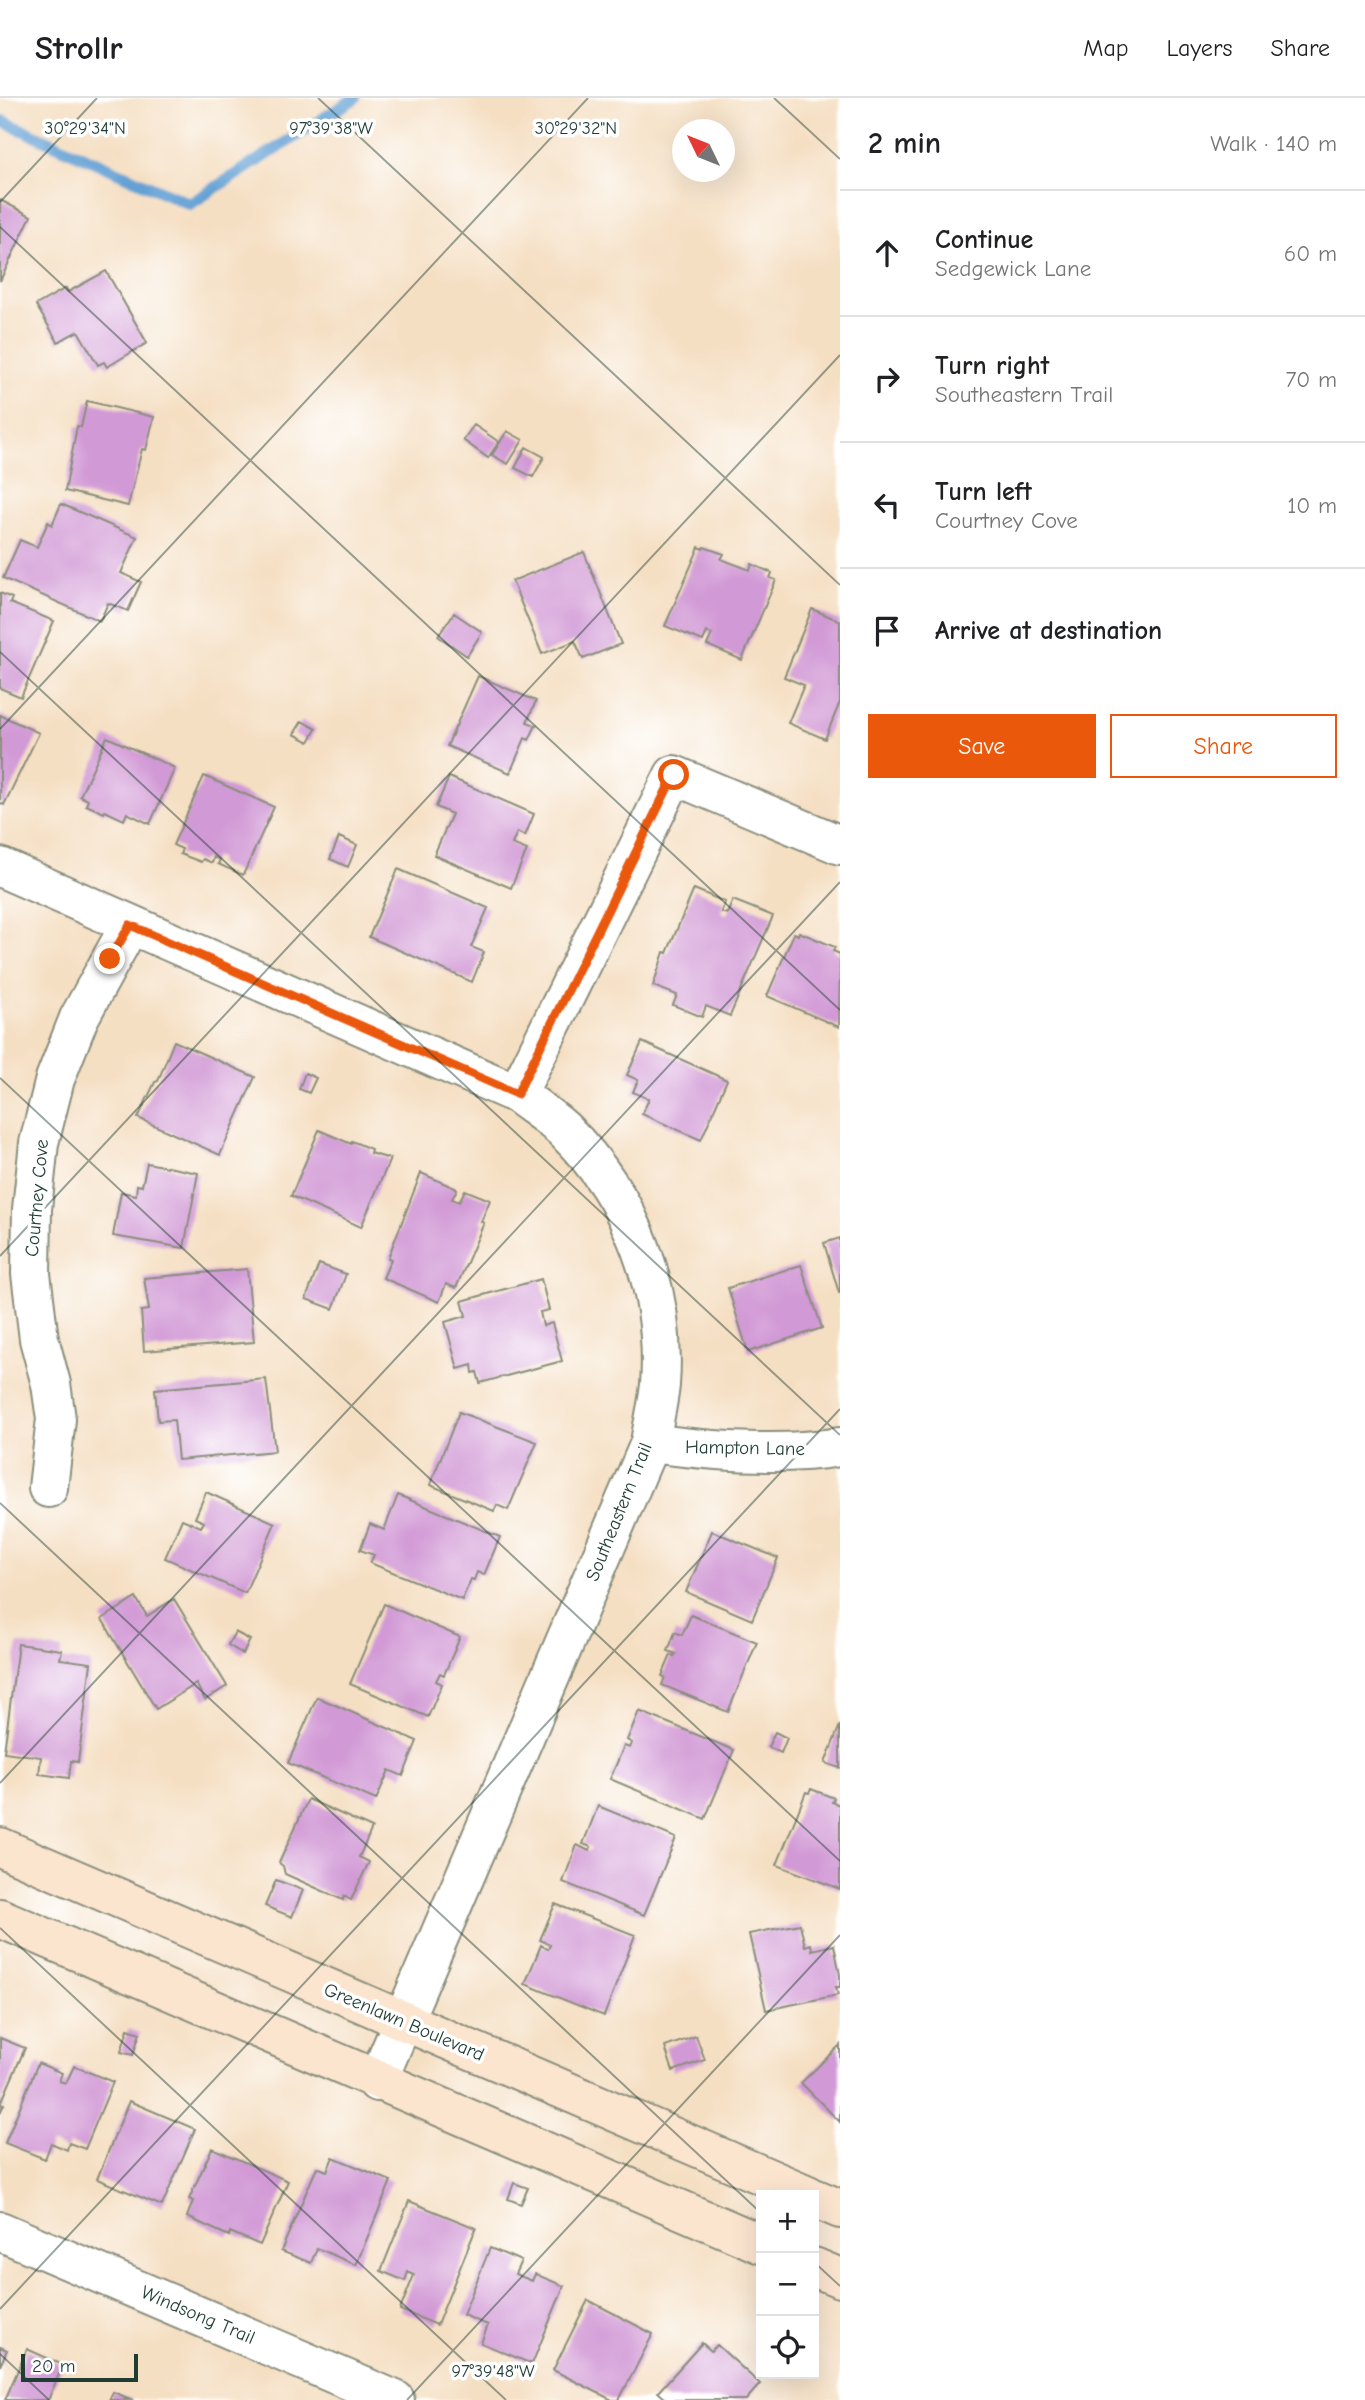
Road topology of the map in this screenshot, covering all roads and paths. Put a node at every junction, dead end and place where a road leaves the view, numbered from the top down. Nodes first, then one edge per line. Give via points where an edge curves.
1 (840, 845) edge
2 (0, 867) edge
3 (130, 925) junction
4 (517, 1094) junction
5 (650, 1443) junction
6 (840, 1447) edge
7 (48, 1488) dead end
8 (0, 1846) edge
9 (0, 1918) edge
10 (403, 2022) junction
11 (377, 2082) junction
12 (796, 2190) edge
13 (819, 2200) edge
14 (840, 2209) edge
15 (0, 2231) edge
16 (756, 2242) edge
17 (819, 2269) edge
18 (840, 2278) edge
19 (395, 2400) edge

1 - 4 street via 674,775
2 - 3 street, Southeastern Trail
3 - 4 street, Southeastern Trail
3 - 7 street, Courtney Cove via 79,1018 55,1079 39,1143 31,1274 56,1419
4 - 5 street, Southeastern Trail via 563,1129 601,1171 630,1220 651,1274 660,1330 660,1386
5 - 6 street, Hampton Lane via 755,1451
5 - 10 street, Southeastern Trail
8 - 10 main road, Greenlawn Boulevard
9 - 11 main road
10 - 11 street, Southeastern Trail
10 - 12 main road, Greenlawn Boulevard
11 - 16 main road
13 - 14 main road
15 - 19 street, Windsong Trail
17 - 18 main road

